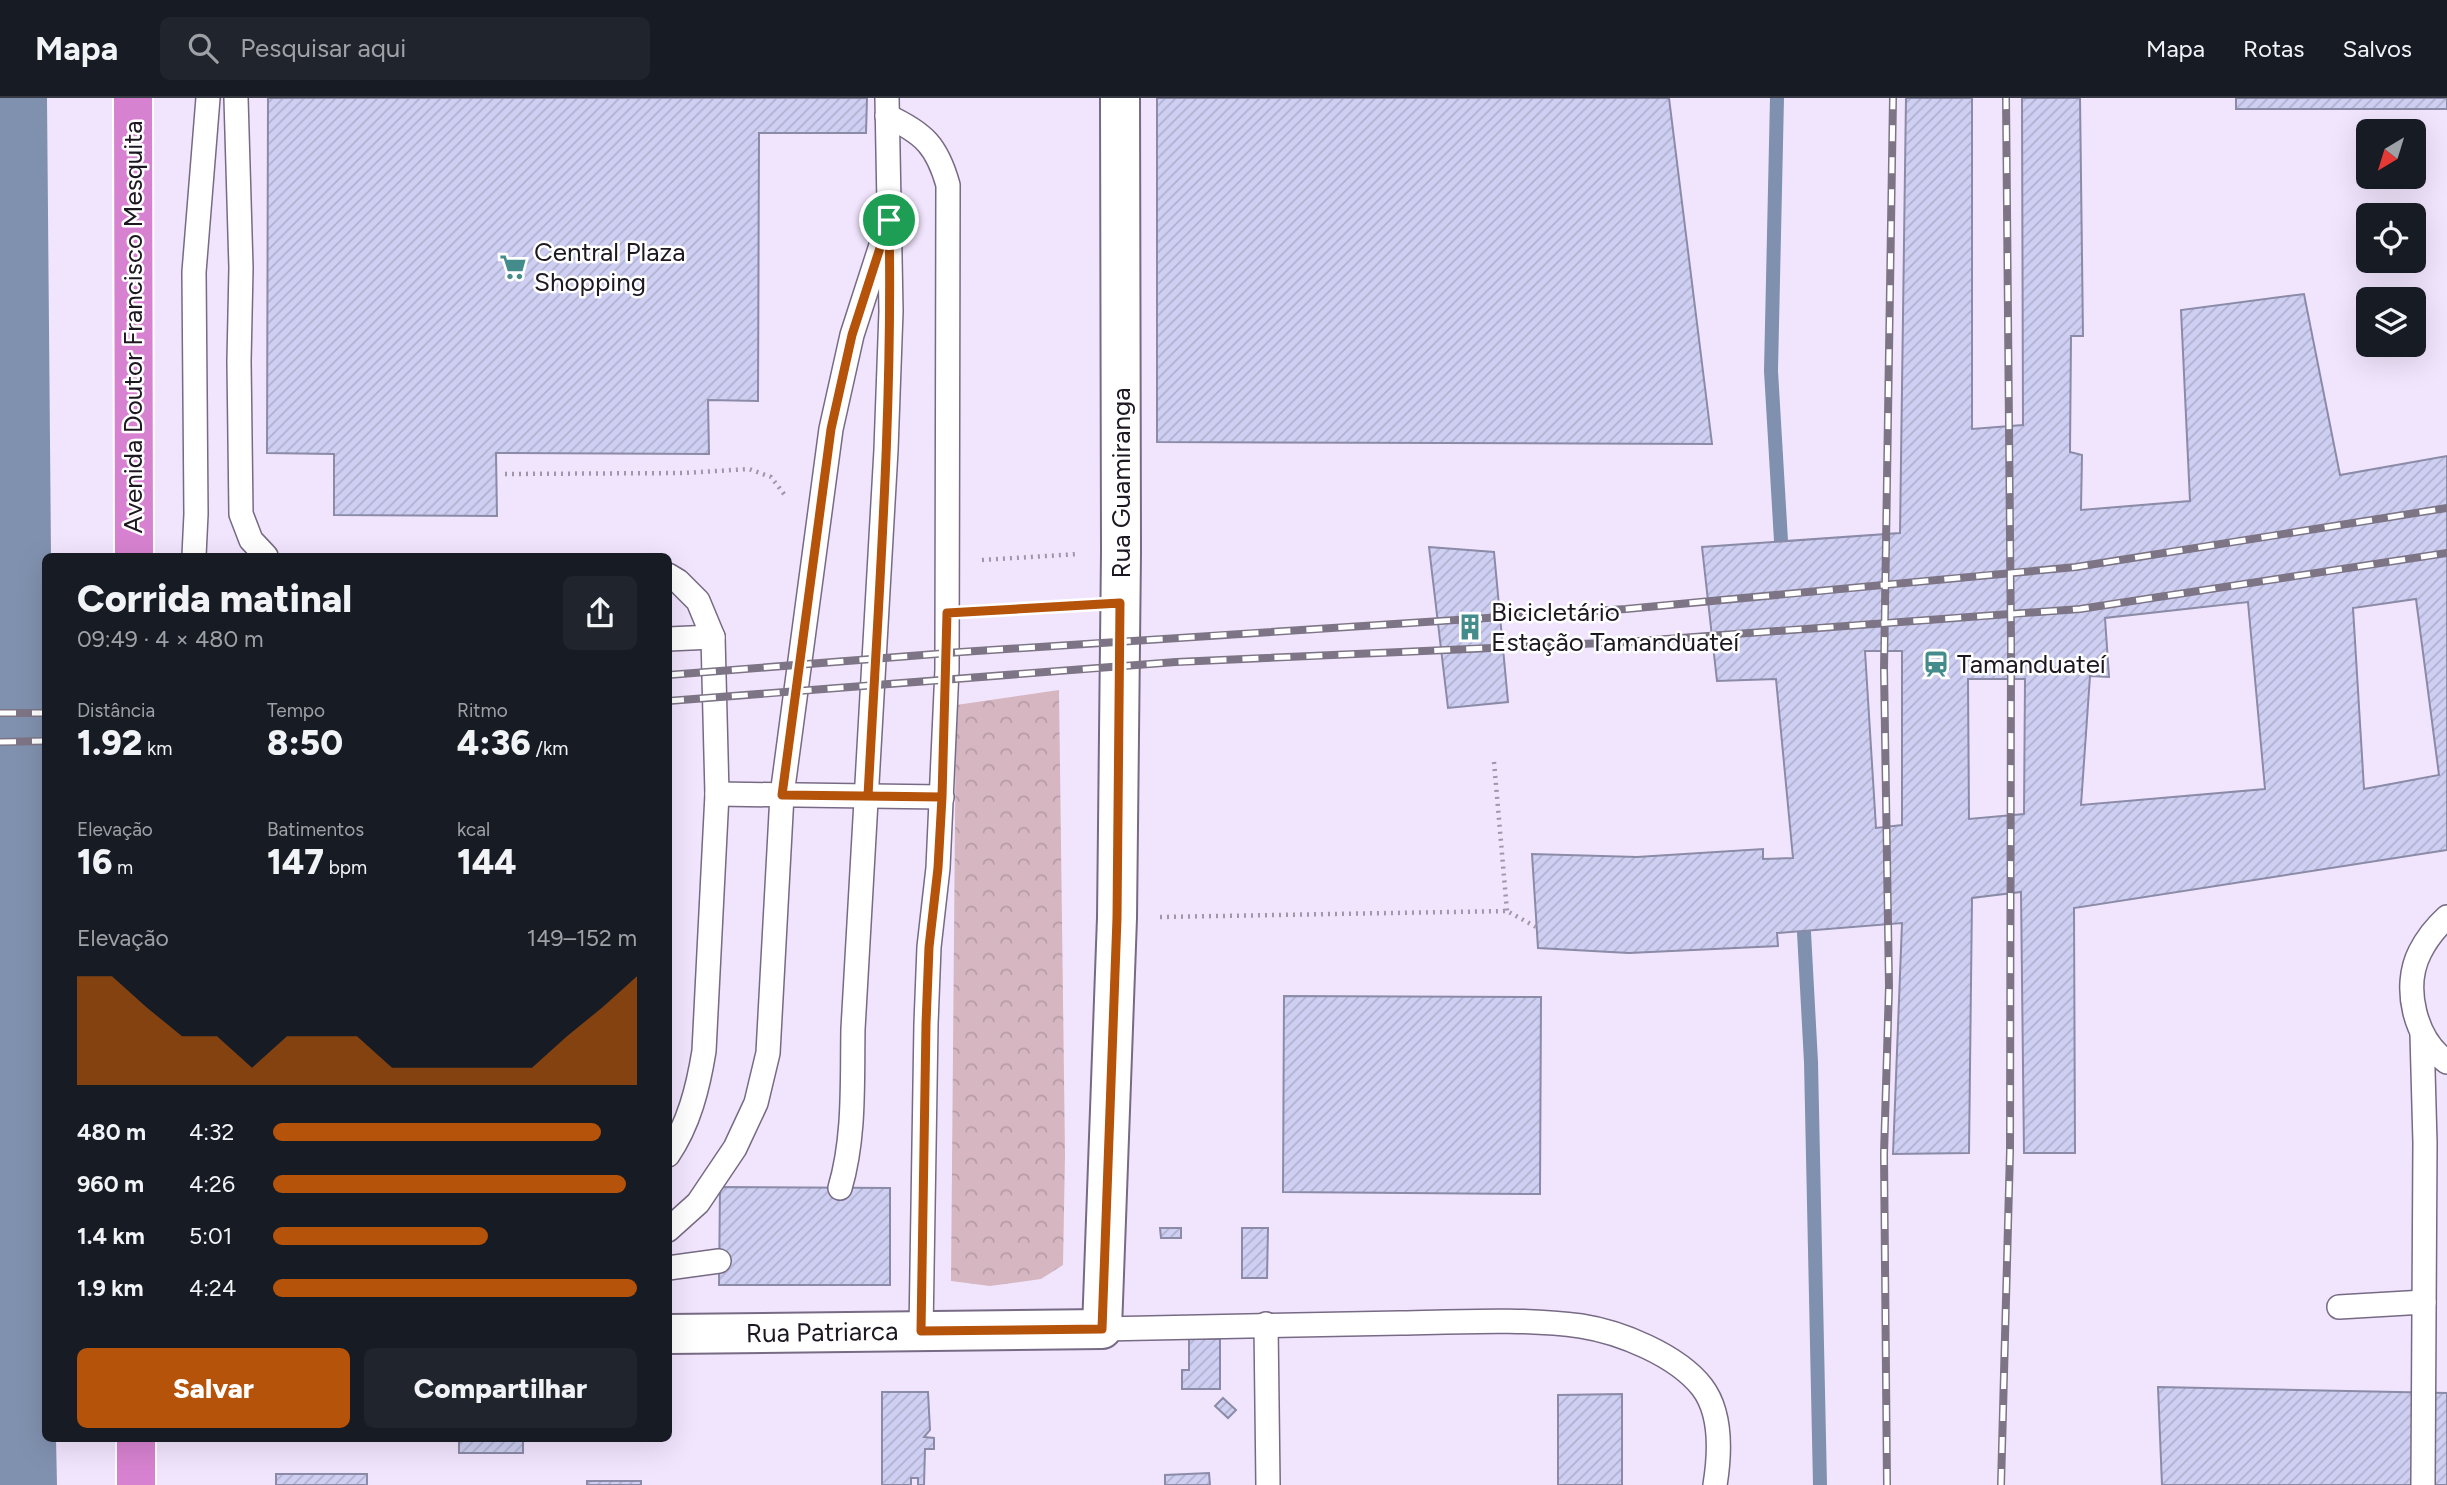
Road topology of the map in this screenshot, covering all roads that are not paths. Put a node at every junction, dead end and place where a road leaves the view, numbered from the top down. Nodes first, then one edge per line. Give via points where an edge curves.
1 (133, 98) edge
2 (208, 98) edge
3 (236, 98) edge
4 (1120, 98) edge
5 (887, 107) edge
6 (889, 220) junction
7 (134, 553) edge
8 (194, 553) edge
9 (263, 553) edge
10 (672, 577) edge
11 (713, 637) junction
12 (672, 639) edge
13 (717, 794) junction
14 (782, 795) junction
15 (868, 796) junction
16 (942, 797) junction
17 (2447, 917) edge
18 (2423, 1034) junction
19 (2447, 1062) edge
20 (672, 1147) edge
21 (839, 1188) dead end
22 (672, 1226) edge
23 (719, 1261) dead end
24 (672, 1267) edge
25 (2424, 1303) junction
26 (2339, 1307) dead end
27 (1266, 1324) junction
28 (1102, 1329) junction
29 (921, 1331) junction
30 (672, 1334) edge
31 (136, 1442) edge
32 (136, 1485) edge
33 (1268, 1485) edge
34 (1715, 1485) edge
35 (2423, 1485) edge

1 - 7 highway, Avenida Doutor Francisco Mesquita
2 - 8 lane via 194,272
3 - 9 lane via 241,514 251,540
4 - 28 street, Rua Guamiranga via 1117,918
5 - 6 lane
5 - 16 lane via 925,138 941,159 948,185
6 - 14 lane via 852,335 831,429
6 - 15 lane via 887,422
10 - 11 lane via 698,601
11 - 12 lane
11 - 13 lane
13 - 14 lane
13 - 20 lane via 704,1051 690,1111
14 - 15 lane
14 - 22 lane via 768,1053 756,1102 735,1148 698,1203
15 - 16 lane
15 - 21 lane via 851,1119
16 - 29 lane via 929,947
17 - 18 lane via 2418,954 2412,981 2413,1008
18 - 19 lane
18 - 25 lane
23 - 24 lane
25 - 26 lane
25 - 35 lane
27 - 28 lane
27 - 33 lane
27 - 34 lane via 1527,1321 1583,1326 1618,1336 1650,1348 1702,1387 1718,1426
28 - 29 street, Rua Patriarca
29 - 30 street, Rua Patriarca
31 - 32 highway

